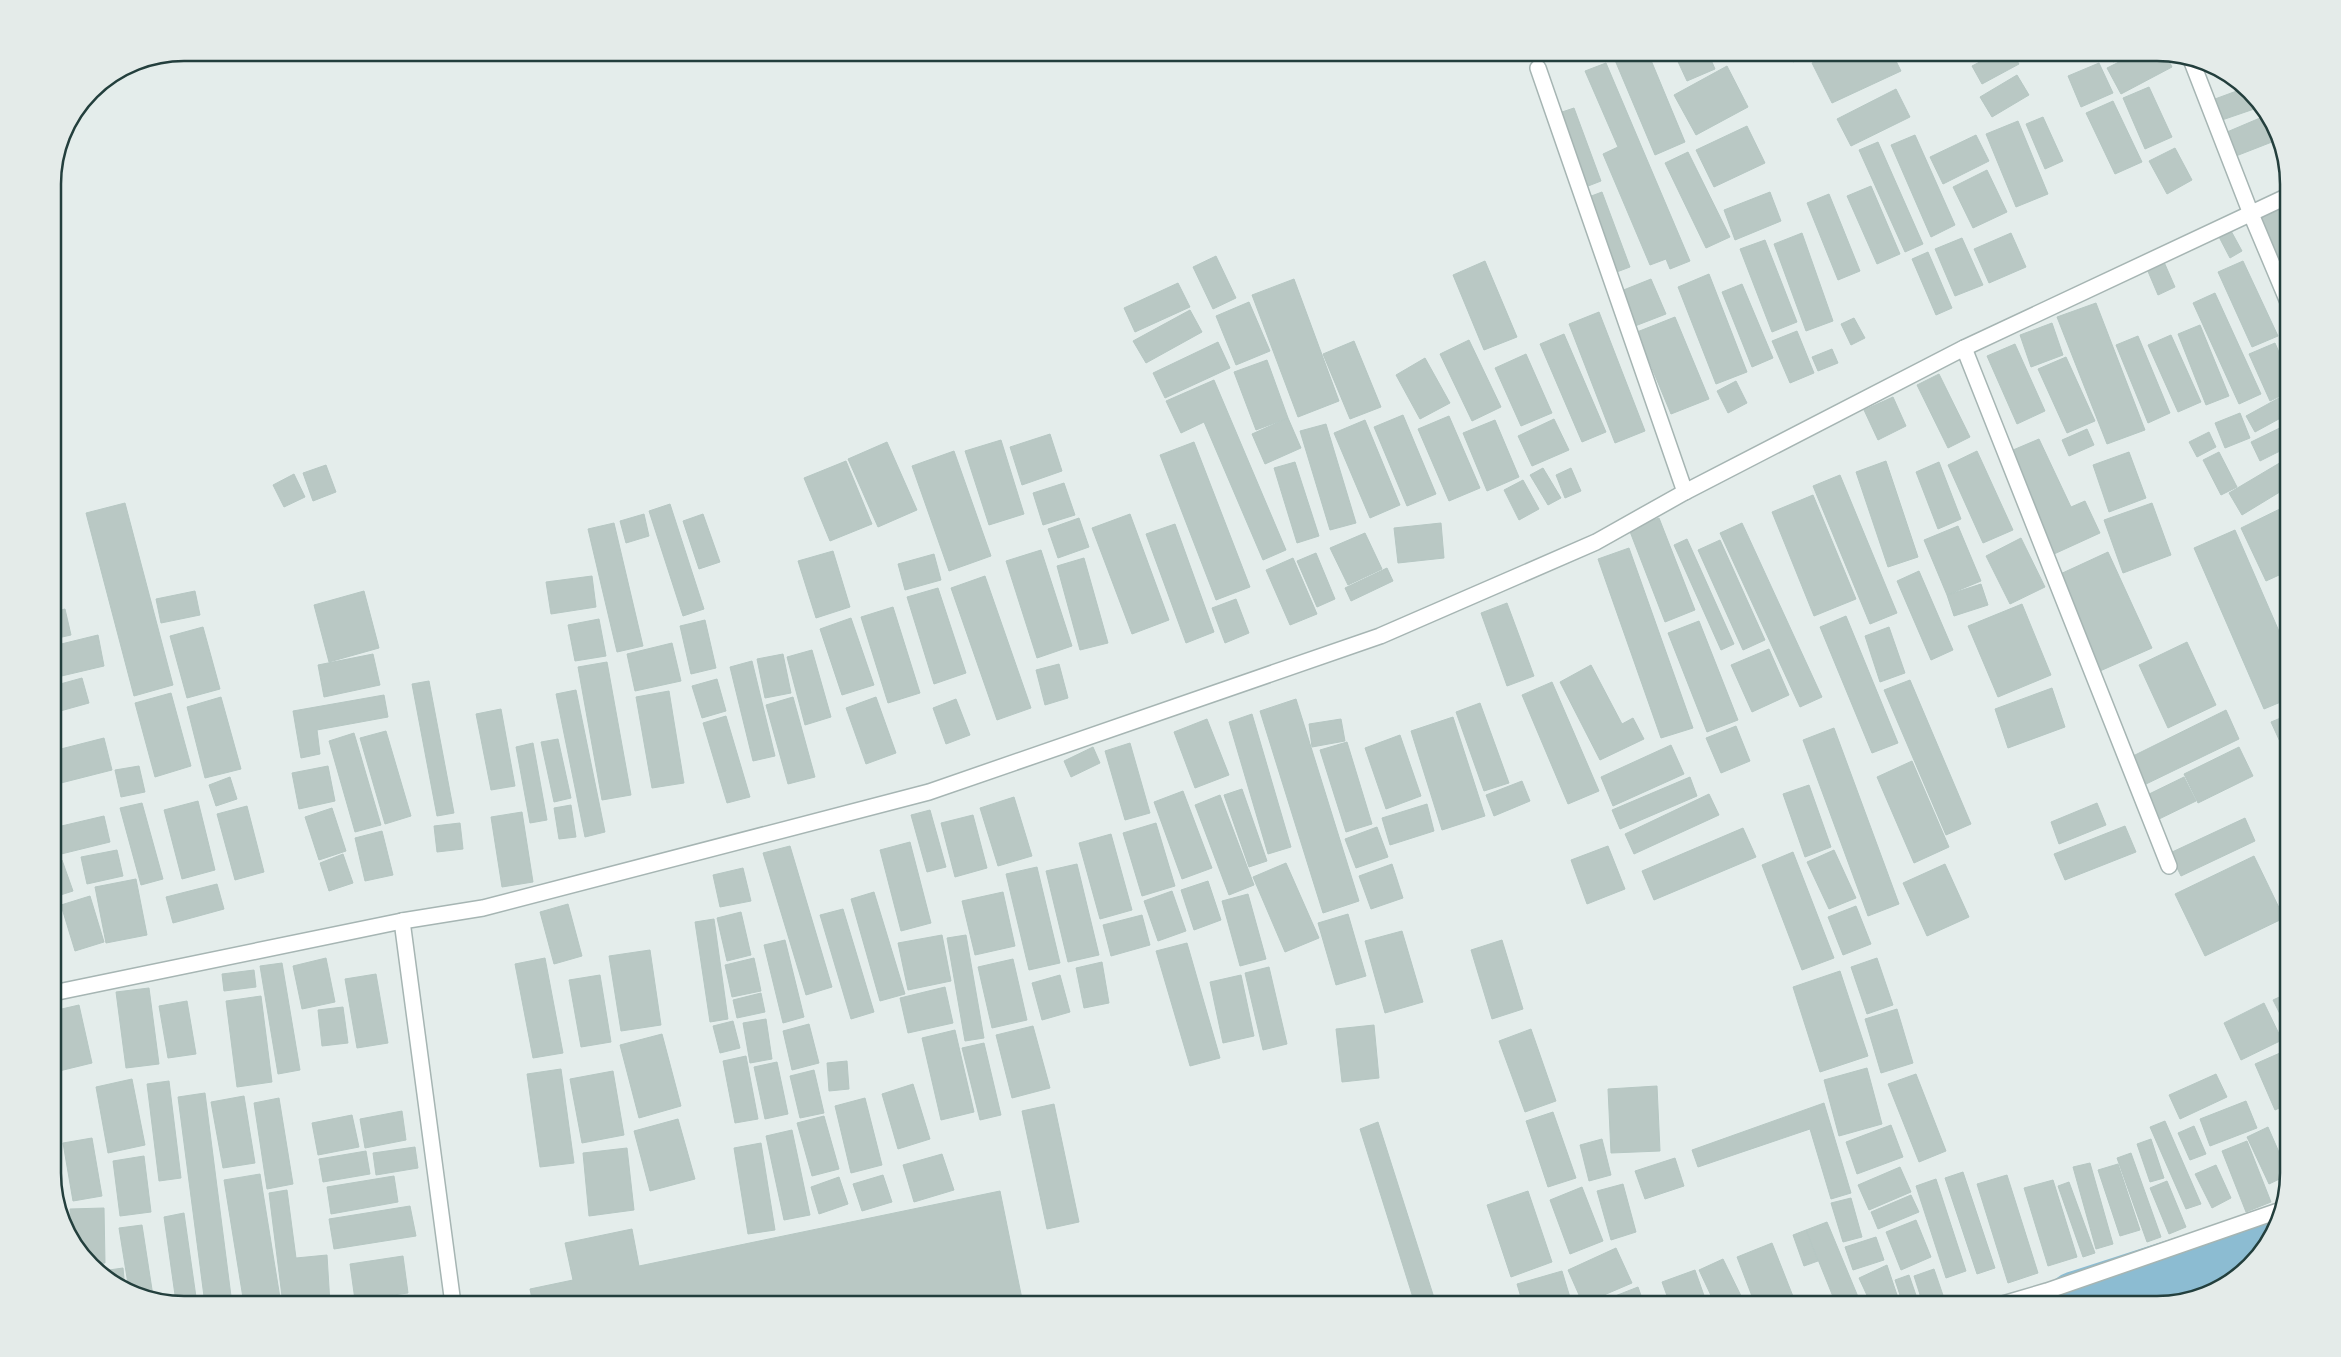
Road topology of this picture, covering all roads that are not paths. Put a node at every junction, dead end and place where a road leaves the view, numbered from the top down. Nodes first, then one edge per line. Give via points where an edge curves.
1 (2194, 67) edge
2 (1538, 68) dead end
3 (2279, 200) edge
4 (2251, 214) junction
5 (2279, 281) edge
6 (1964, 348) junction
7 (1685, 492) junction
8 (2169, 866) dead end
9 (402, 921) junction
10 (62, 990) edge
11 (2273, 1213) edge
12 (452, 1296) edge
13 (2028, 1296) edge

1 - 4 street
2 - 7 street
3 - 4 street
4 - 5 street
4 - 6 street
6 - 7 street
6 - 8 street
7 - 9 street via 1596,542 1380,636 929,792 484,908
9 - 10 street
9 - 12 street
11 - 13 street

